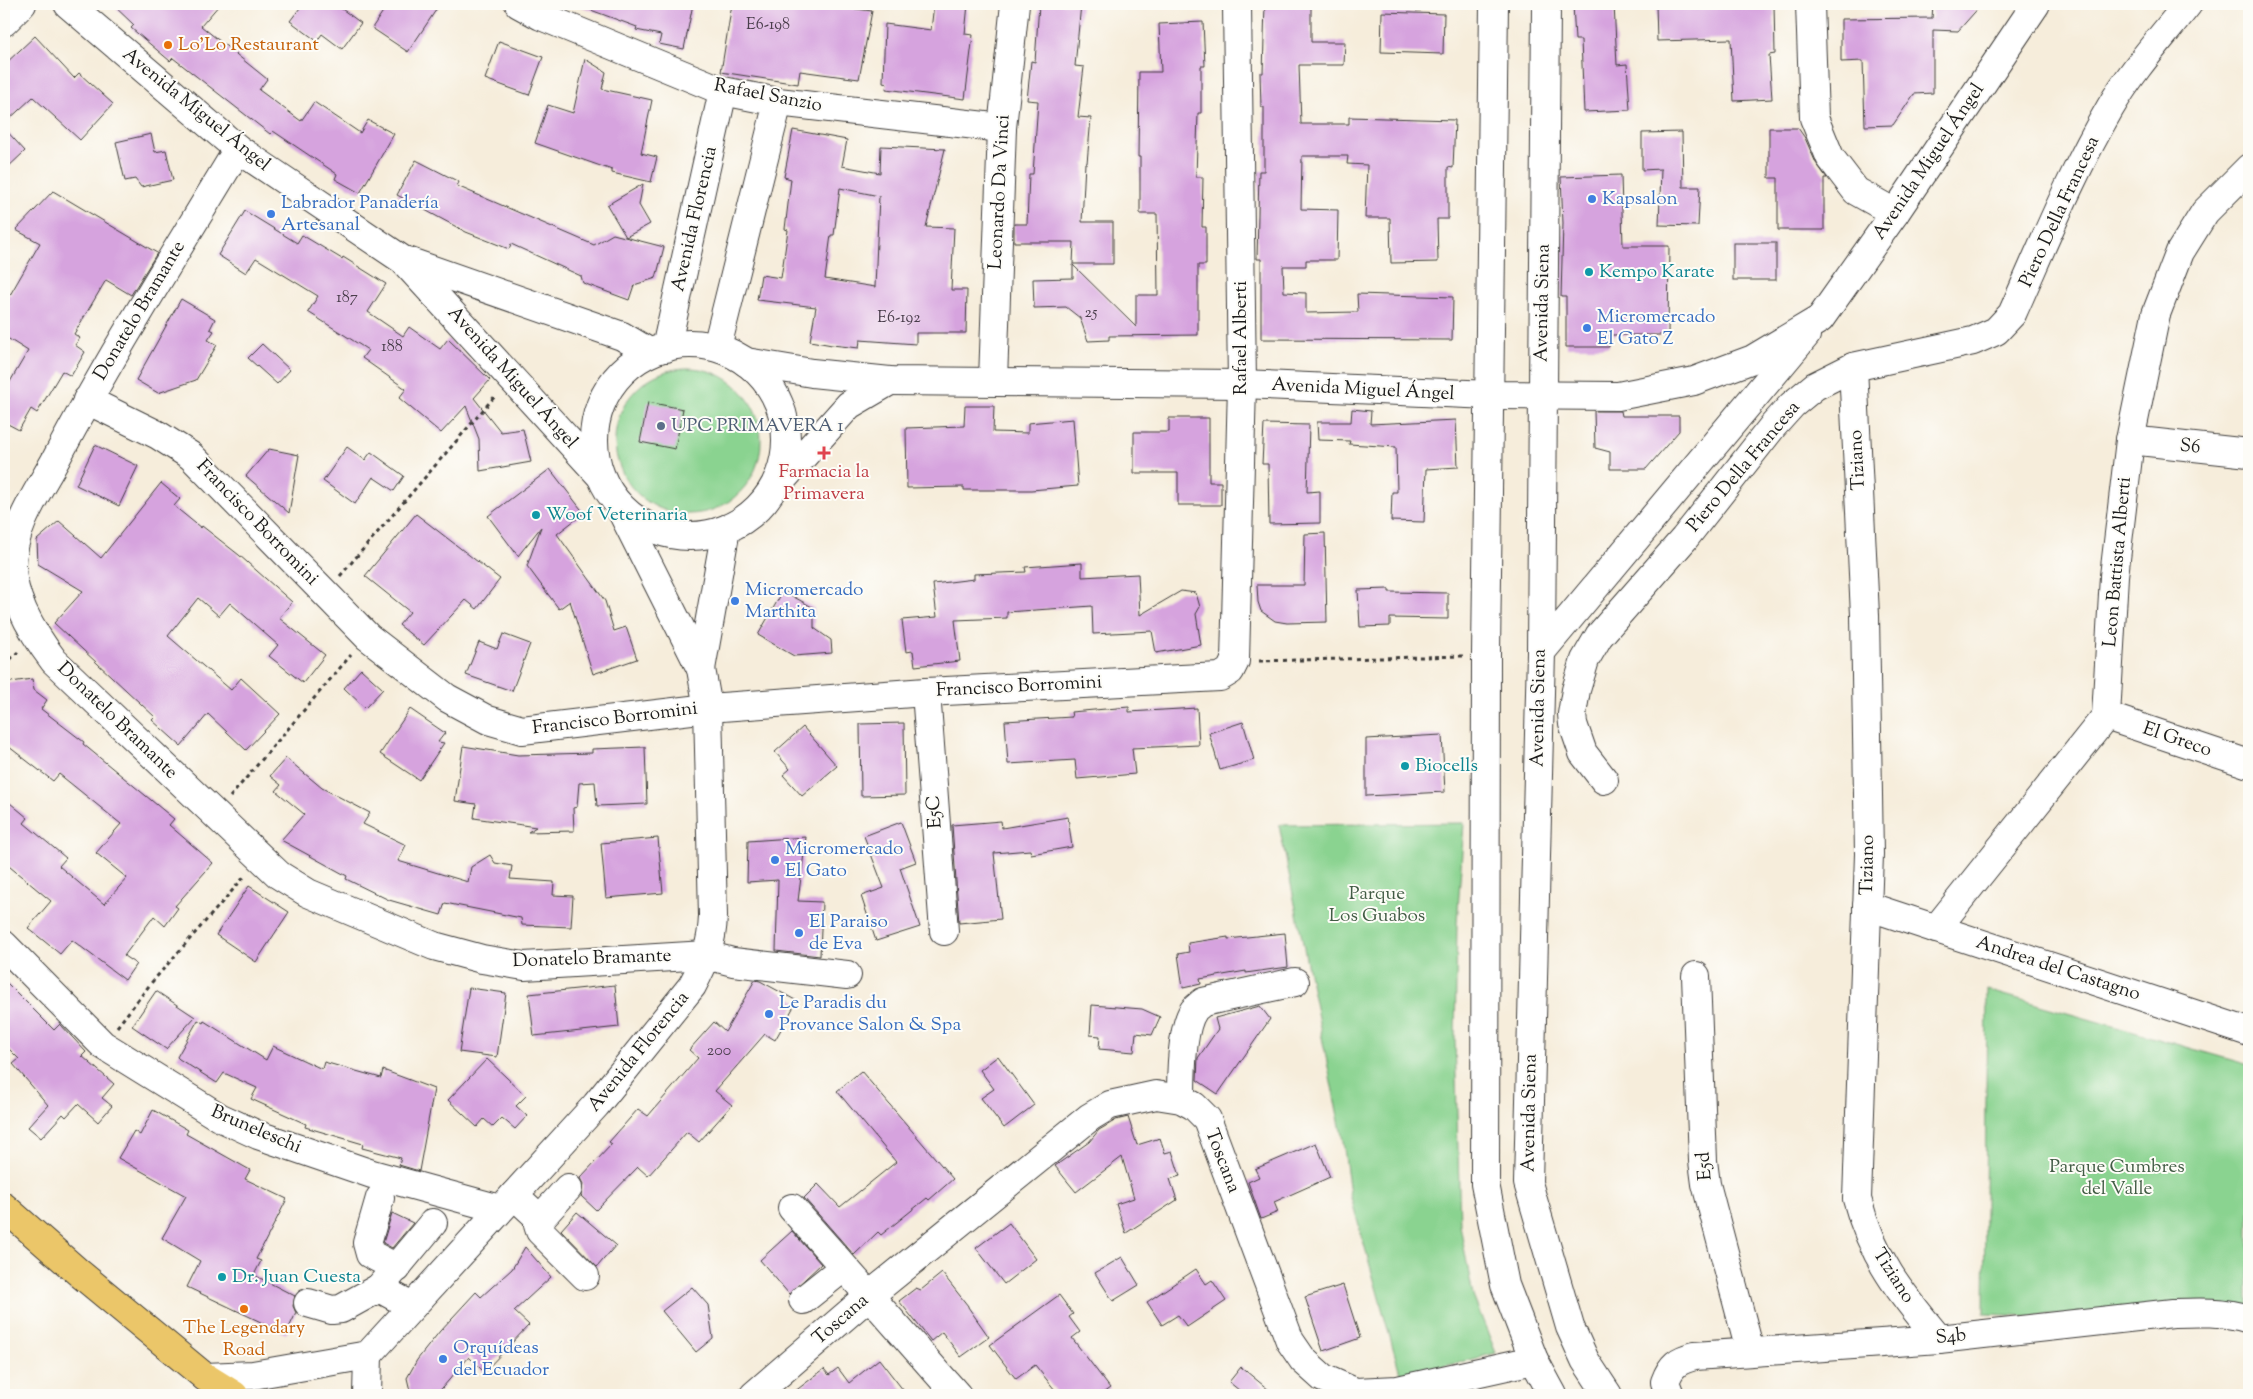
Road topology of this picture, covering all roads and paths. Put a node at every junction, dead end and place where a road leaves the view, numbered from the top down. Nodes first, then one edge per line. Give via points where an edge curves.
1 (22, 4) edge
2 (68, 4) edge
3 (519, 4) edge
4 (1015, 4) edge
5 (1237, 4) edge
6 (1494, 4) edge
7 (1546, 4) edge
8 (1810, 4) edge
9 (2036, 4) edge
10 (2188, 4) edge
11 (4, 22) edge
12 (723, 91) junction
13 (778, 102) junction
14 (1002, 128) junction
15 (238, 149) junction
16 (2249, 168) edge
17 (1895, 213) junction
18 (404, 260) junction
19 (1820, 318) junction
20 (717, 347) junction
21 (658, 350) junction
22 (746, 362) junction
23 (1853, 367) junction
24 (511, 377) junction
25 (993, 380) junction
26 (890, 381) junction
27 (1242, 384) junction
28 (1490, 395) junction
29 (1542, 395) junction
30 (87, 400) junction
31 (2130, 440) junction
32 (2249, 453) edge
33 (599, 474) junction
34 (771, 492) junction
35 (618, 504) junction
36 (726, 529) junction
37 (326, 594) junction
38 (368, 637) junction
39 (1540, 652) junction
40 (1486, 655) junction
41 (1232, 666) junction
42 (701, 669) junction
43 (926, 692) junction
44 (708, 708) junction
45 (2106, 716) junction
46 (2249, 764) edge
47 (1604, 780) dead end
48 (215, 814) junction
49 (261, 858) junction
50 (1867, 906) junction
51 (1936, 929) junction
52 (944, 931) dead end
53 (4, 945) edge
54 (706, 954) junction
55 (847, 975) dead end
56 (1696, 976) dead end
57 (1295, 982) dead end
58 (2249, 1032) edge
59 (102, 1044) junction
60 (1181, 1099) junction
61 (568, 1188) dead end
62 (380, 1198) dead end
63 (507, 1202) junction
64 (4, 1207) edge
65 (792, 1208) dead end
66 (540, 1219) junction
67 (433, 1223) dead end
68 (397, 1268) junction
69 (843, 1268) junction
70 (585, 1276) dead end
71 (379, 1288) junction
72 (870, 1295) junction
73 (803, 1300) dead end
74 (308, 1303) dead end
75 (412, 1306) junction
76 (2249, 1319) edge
77 (1938, 1339) junction
78 (1750, 1351) junction
79 (368, 1355) junction
80 (1534, 1360) junction
81 (211, 1386) edge
82 (1668, 1389) edge
83 (234, 1395) edge
84 (366, 1395) edge
85 (754, 1395) edge
86 (957, 1395) edge
87 (1553, 1395) edge
88 (1608, 1395) edge

1 - 11 street
2 - 15 street, Avenida Miguel Ángel
3 - 12 street, Rafael Sanzio
4 - 14 street, Leonardo Da Vinci
5 - 27 street, Rafael Alberti
6 - 28 street
7 - 29 street, Avenida Siena
8 - 17 street via 1814,118 1830,156 1856,191
9 - 17 street, Avenida Miguel Ángel
10 - 23 street, Piero Della Francesa via 2111,106 2089,145 2012,314 1996,331 1973,341
12 - 13 street, Rafael Sanzio
12 - 21 street, Avenida Florencia
13 - 14 street, Rafael Sanzio
13 - 20 street
14 - 25 street, Leonardo Da Vinci
15 - 18 street, Avenida Miguel Ángel
15 - 30 street, Donatelo Bramante
16 - 31 street, Leon Battista Alberti via 2205,212 2180,252 2156,314
17 - 19 street, Avenida Miguel Ángel
18 - 21 street, Avenida Miguel Ángel
18 - 24 street, Avenida Miguel Ángel
19 - 29 street, Avenida Miguel Ángel via 1753,359 1694,381 1618,396
19 - 39 street, Avenida Miguel Ángel
20 - 21 street via 685,344
20 - 22 street
21 - 33 street via 625,368 607,391 596,417 594,446
22 - 26 street, Avenida Miguel Ángel
22 - 34 street via 759,372 774,392 784,417 787,443 782,468
23 - 47 street, Piero Della Francesa via 1815,386 1792,405 1591,649 1581,671 1572,718 1583,753
23 - 50 street, Tiziano via 1865,615
24 - 33 street, Avenida Miguel Ángel
24 - 37 path
25 - 26 street, Avenida Miguel Ángel
25 - 27 street, Avenida Miguel Ángel
26 - 34 street, Avenida Miguel Ángel via 848,405
27 - 28 street, Avenida Miguel Ángel
27 - 41 street, Rafael Alberti
28 - 29 street, Avenida Miguel Ángel
28 - 40 street
29 - 39 street, Avenida Siena
30 - 37 street, Francisco Borromini via 158,435 191,456
30 - 48 street, Donatelo Bramante via 16,533 12,567 20,604 37,639 54,662
31 - 32 street, S6
31 - 45 street, Leon Battista Alberti via 2114,576
33 - 35 street
34 - 36 street, Avenida Miguel Ángel via 751,514
35 - 36 street, Avenida Miguel Ángel via 641,523 668,534 697,536
35 - 42 street, Avenida Florencia
36 - 42 street, Avenida Florencia
37 - 38 street, Francisco Borromini
38 - 44 street, Francisco Borromini via 447,698 488,720 522,730
38 - 48 path
39 - 88 street, Avenida Siena via 1528,1183 1570,1327 1585,1360
40 - 41 path
40 - 80 street via 1485,1184 1505,1285
41 - 43 street, Francisco Borromini via 1220,677
42 - 44 street, Avenida Florencia
43 - 44 street, Francisco Borromini
43 - 52 street, E5C
44 - 54 street, Avenida Florencia via 713,937
45 - 46 street, El Greco
45 - 51 street
48 - 49 street, Donatelo Bramante
49 - 54 street, Donatelo Bramante via 279,875 308,893 434,946 482,959 524,966
49 - 59 path
50 - 51 street, Andrea del Castagno
50 - 77 street, Tiziano via 1857,1199 1863,1224 1877,1255 1900,1291
51 - 58 street, Andrea del Castagno
53 - 59 street, Bruneleschi
54 - 55 street via 733,962
54 - 63 street, Avenida Florencia via 692,986 596,1105
56 - 78 street, E5d via 1706,1184
57 - 60 street via 1203,1002 1194,1010 1188,1024 1181,1065
59 - 63 street, Bruneleschi via 219,1117 258,1134 372,1174
60 - 72 street, Toscana via 1156,1095 1133,1098 1110,1105 1090,1117
60 - 80 street, Toscana via 1207,1119 1290,1341 1302,1360 1323,1378 1355,1392 1398,1390
61 - 66 street
62 - 68 street via 368,1249 370,1254
63 - 66 street
63 - 75 street, Avenida Florencia
64 - 81 main road
65 - 69 street
66 - 70 street via 540,1231
67 - 68 street
68 - 71 street
69 - 72 street
69 - 73 street
71 - 74 street via 341,1309 332,1310
71 - 75 street
72 - 85 street, Toscana
72 - 86 street
75 - 79 street, Avenida Florencia
76 - 77 street, S4b via 2233,1314 2181,1313
77 - 78 street, S4b
78 - 82 street, S4b via 1695,1356 1675,1363 1668,1372
79 - 81 street via 253,1375
79 - 84 street
80 - 87 street
81 - 83 main road

